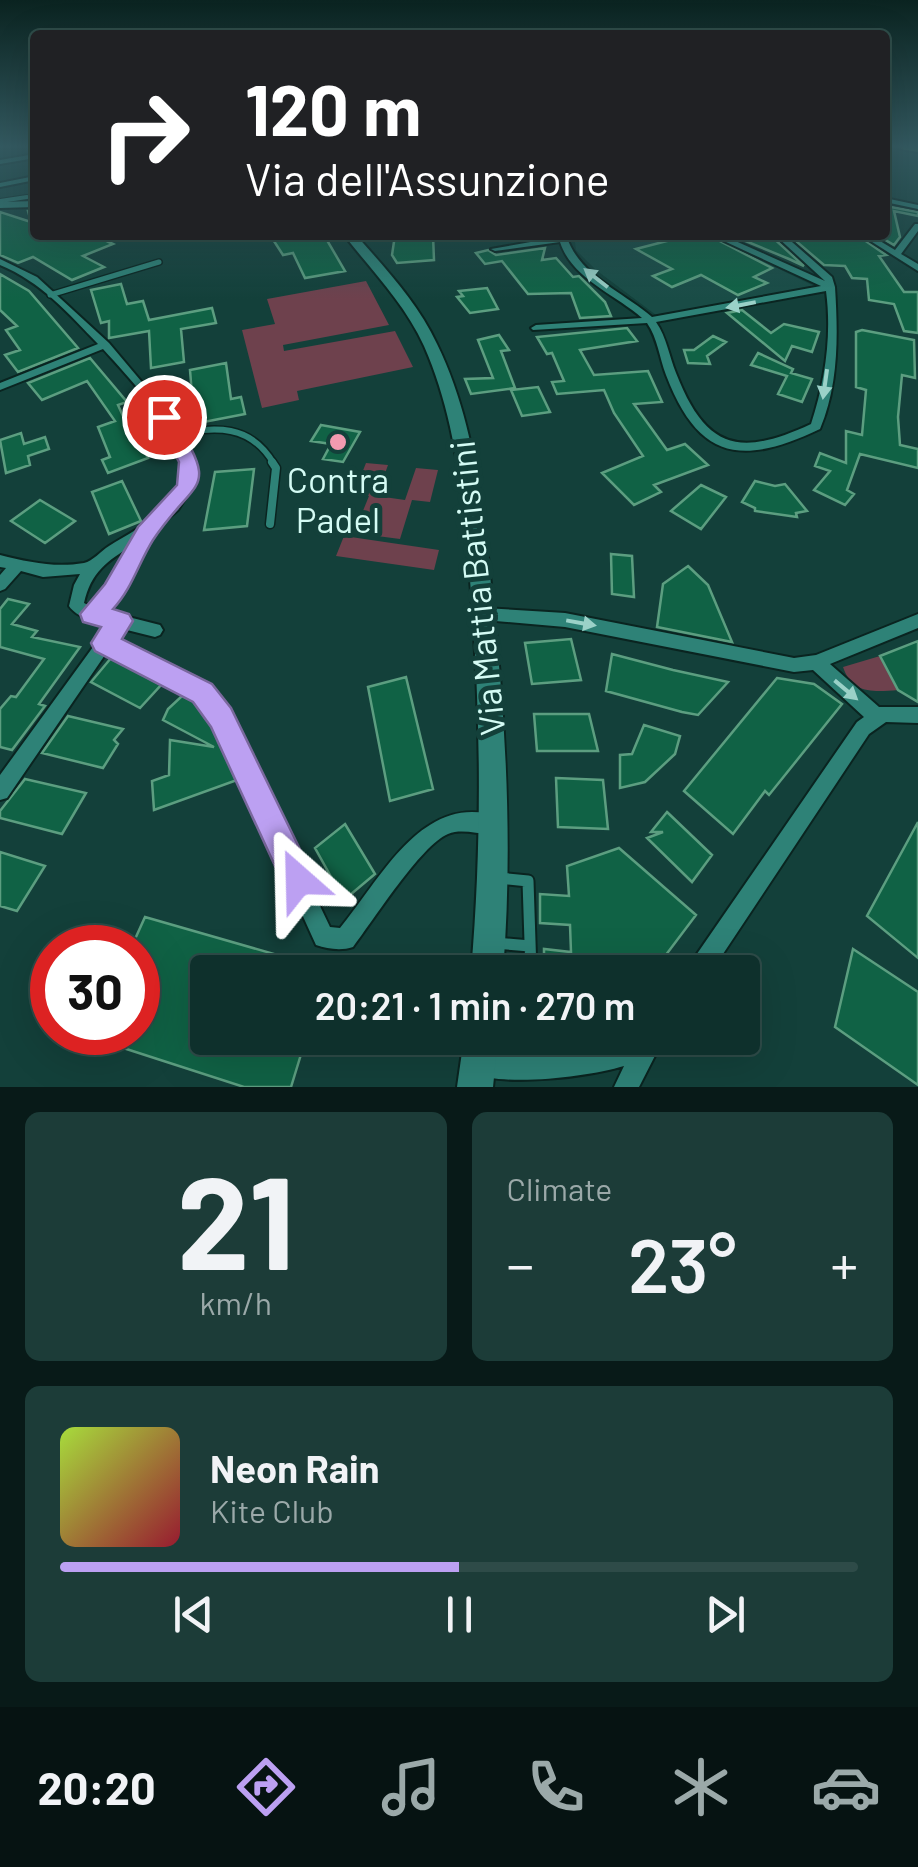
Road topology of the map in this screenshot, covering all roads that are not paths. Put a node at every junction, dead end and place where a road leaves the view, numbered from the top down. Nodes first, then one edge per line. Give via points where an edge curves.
1 (30, 201) edge
2 (890, 201) edge
3 (0, 203) edge
4 (918, 207) edge
5 (918, 226) edge
6 (354, 240) edge
7 (547, 240) edge
8 (563, 240) edge
9 (726, 240) edge
10 (785, 240) edge
11 (873, 240) edge
12 (495, 250) dead end
13 (896, 254) junction
14 (0, 262) edge
15 (158, 262) dead end
16 (918, 268) edge
17 (831, 287) junction
18 (50, 295) junction
19 (651, 320) junction
20 (536, 328) dead end
21 (102, 346) junction
22 (0, 387) edge
23 (174, 434) junction
24 (270, 524) dead end
25 (146, 533) junction
26 (0, 560) edge
27 (16, 567) junction
28 (88, 568) junction
29 (0, 585) edge
30 (92, 614) junction
31 (484, 614) junction
32 (120, 621) junction
33 (918, 621) edge
34 (155, 630) dead end
35 (104, 643) junction
36 (816, 662) junction
37 (918, 715) edge
38 (878, 716) junction
39 (0, 791) edge
40 (495, 824) junction
41 (493, 878) junction
42 (490, 942) junction
43 (530, 946) junction
44 (489, 955) edge
45 (530, 955) edge
46 (709, 955) edge
47 (533, 1055) edge
48 (626, 1055) edge
49 (643, 1055) edge
50 (478, 1063) edge
51 (533, 1069) junction
52 (626, 1087) edge

1 - 3 main road
2 - 4 street
5 - 13 street
6 - 31 main road, Via Mattia Battistini via 418,323 438,365 467,462
7 - 12 street
19 -> 8 street via 576,262
9 - 17 street
10 - 17 street
11 - 13 street
13 - 16 street
14 - 18 street
15 - 18 lane
17 -> 19 street
17 -> 19 street via 832,344 816,426 761,449 726,444 684,410
18 - 21 street
19 - 20 street
21 - 22 street
21 - 23 street via 147,389
23 - 24 lane via 227,427 248,432 276,468
23 - 25 street via 190,462 190,479
25 - 28 street
25 - 30 street via 114,592
26 - 27 street
27 - 28 street
27 - 29 street
28 - 30 street via 76,606
30 - 32 street
31 -> 36 street via 565,620 788,665
31 - 40 main road, Via Mattia Battistini
32 - 34 street
32 - 35 street
33 - 36 street
35 - 39 street
35 - 40 street via 202,693 221,717 324,938 345,939 437,829
36 -> 38 street
37 - 38 street
38 - 46 street via 824,782
40 - 41 main road, Via Mattia Battistini
41 - 42 main road, Via Mattia Battistini
41 - 43 lane via 528,881
42 - 43 lane
42 - 44 main road, Via Mattia Battistini
43 - 45 lane
47 - 51 lane
48 - 51 street via 582,1067
49 - 52 street
50 - 51 street

